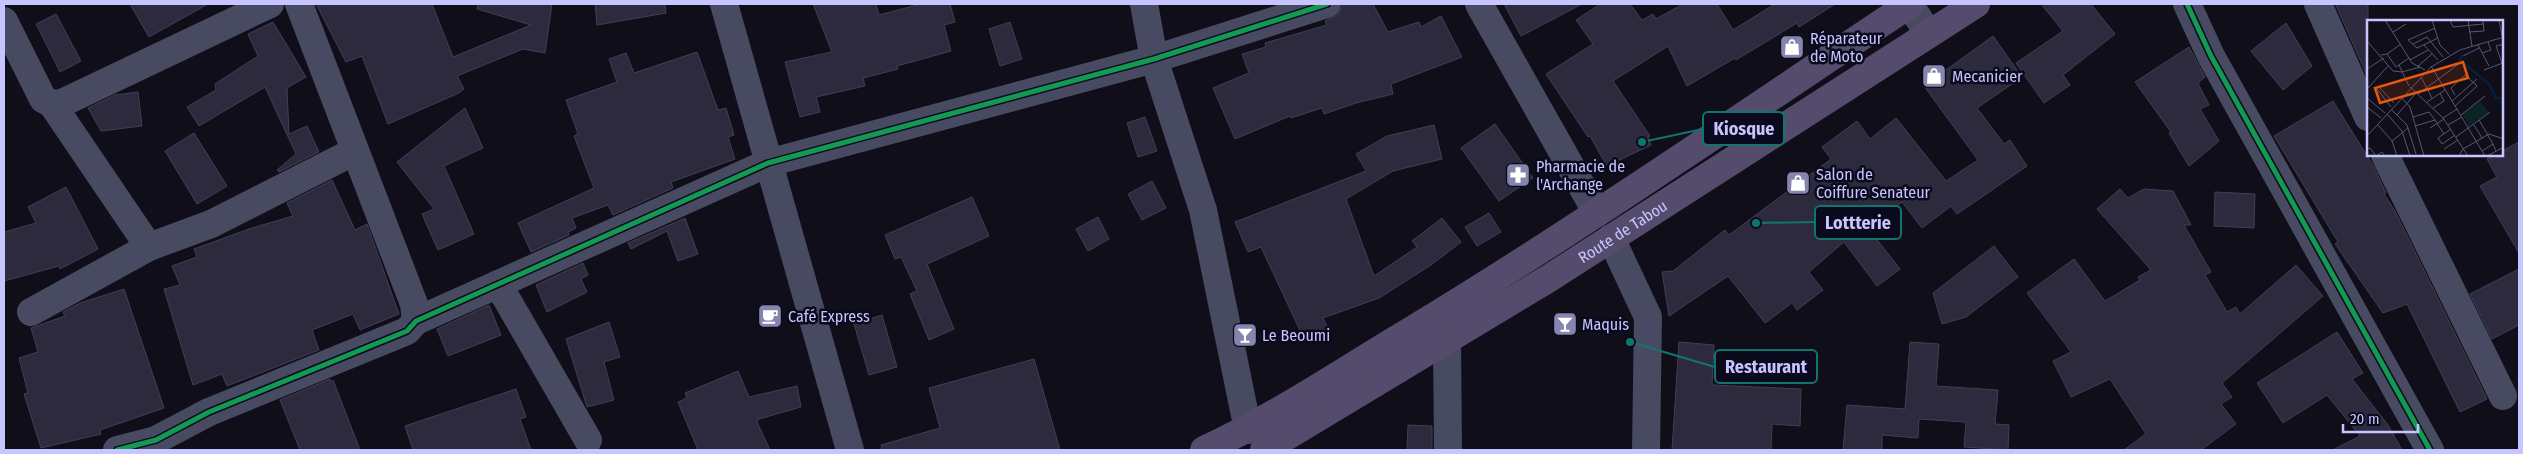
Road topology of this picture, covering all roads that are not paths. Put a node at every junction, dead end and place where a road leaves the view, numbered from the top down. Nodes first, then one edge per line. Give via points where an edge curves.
1 (270, 4) edge
2 (299, 4) edge
3 (724, 4) edge
4 (1144, 4) edge
5 (1327, 4) edge
6 (1909, 4) edge
7 (1976, 4) edge
8 (2187, 4) edge
9 (2318, 4) edge
10 (1482, 5) edge
11 (4, 21) edge
12 (1929, 34) junction
13 (1154, 59) junction
14 (52, 104) junction
15 (2367, 115) edge
16 (355, 152) junction
17 (2385, 156) edge
18 (768, 163) junction
19 (1597, 213) junction
20 (1611, 238) junction
21 (149, 247) junction
22 (498, 284) junction
23 (31, 312) dead end
24 (416, 321) junction
25 (1447, 340) junction
26 (2503, 396) dead end
27 (588, 440) dead end
28 (1256, 440) edge
29 (117, 450) edge
30 (850, 450) edge
31 (1204, 450) edge
32 (1448, 450) edge
33 (1646, 450) edge
34 (2430, 450) edge

1 - 14 street via 62,103
2 - 16 street
3 - 18 street
4 - 13 street
5 - 13 street
6 - 12 street
6 - 19 main road, Route de Tabou
7 - 12 main road, Route de Tabou
8 - 34 street via 2211,56
9 - 15 street
10 - 19 street
11 - 14 street via 43,99
12 - 20 main road, Route de Tabou
13 - 18 street
13 - 28 street via 1203,210
14 - 21 street
16 - 21 street via 211,224
16 - 24 street via 414,304
17 - 26 street
18 - 22 street
18 - 30 street
19 - 28 main road, Route de Tabou via 1454,304
20 - 25 main road, Route de Tabou
20 - 33 street via 1648,317
21 - 23 street
22 - 24 street
22 - 27 street
24 - 29 street via 407,332 209,412 156,440
25 - 28 main road, Route de Tabou
25 - 32 street
28 - 31 main road, Route de Tabou

